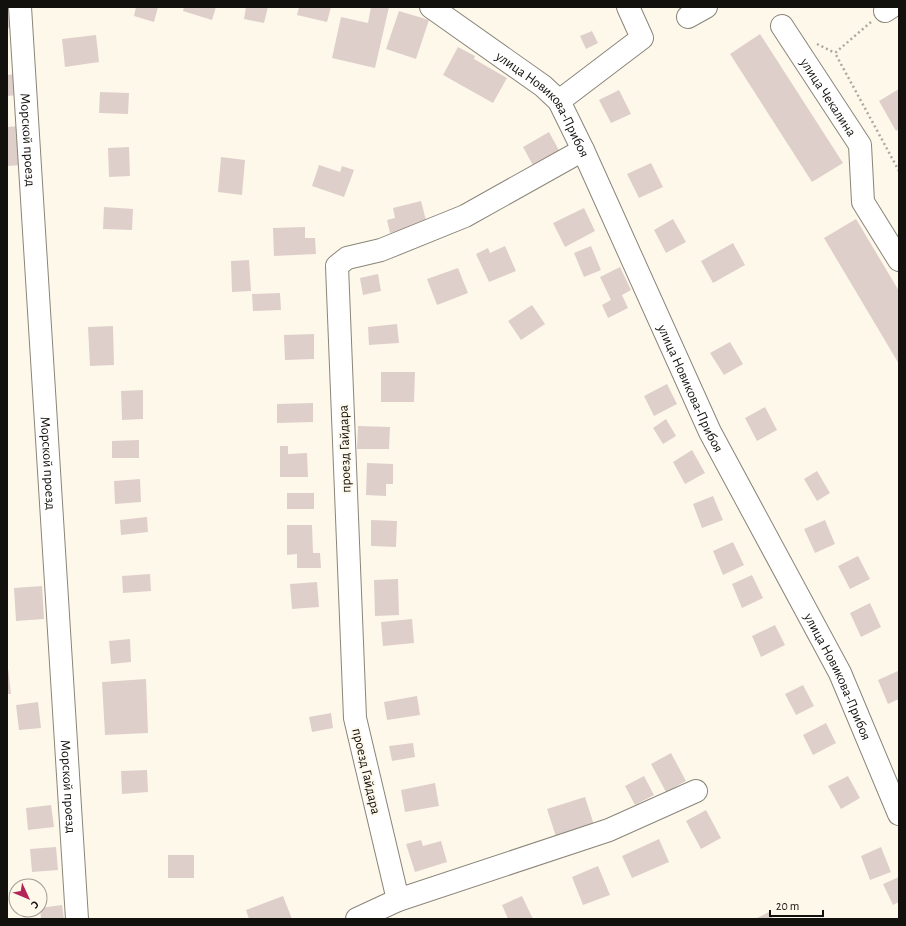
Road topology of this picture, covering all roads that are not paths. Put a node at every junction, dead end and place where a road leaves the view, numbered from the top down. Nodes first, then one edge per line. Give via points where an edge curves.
1 (20, 7) edge
2 (431, 7) edge
3 (628, 7) edge
4 (782, 26) dead end
5 (559, 101) junction
6 (583, 150) junction
7 (899, 260) edge
8 (696, 791) dead end
9 (899, 814) edge
10 (398, 900) junction
11 (77, 919) edge
12 (357, 919) edge

1 - 11 street, Морской проезд
2 - 5 street, улица Новикова-Прибоя via 543,86
3 - 5 street via 642,38
4 - 7 street, улица Чекалина via 860,145 864,202
5 - 6 street, улица Новикова-Прибоя
6 - 9 street, улица Новикова-Прибоя via 710,432 840,673
6 - 10 street, проезд Гайдара via 465,216 381,250 347,258 337,266 355,718
8 - 10 street via 609,830
10 - 12 street

